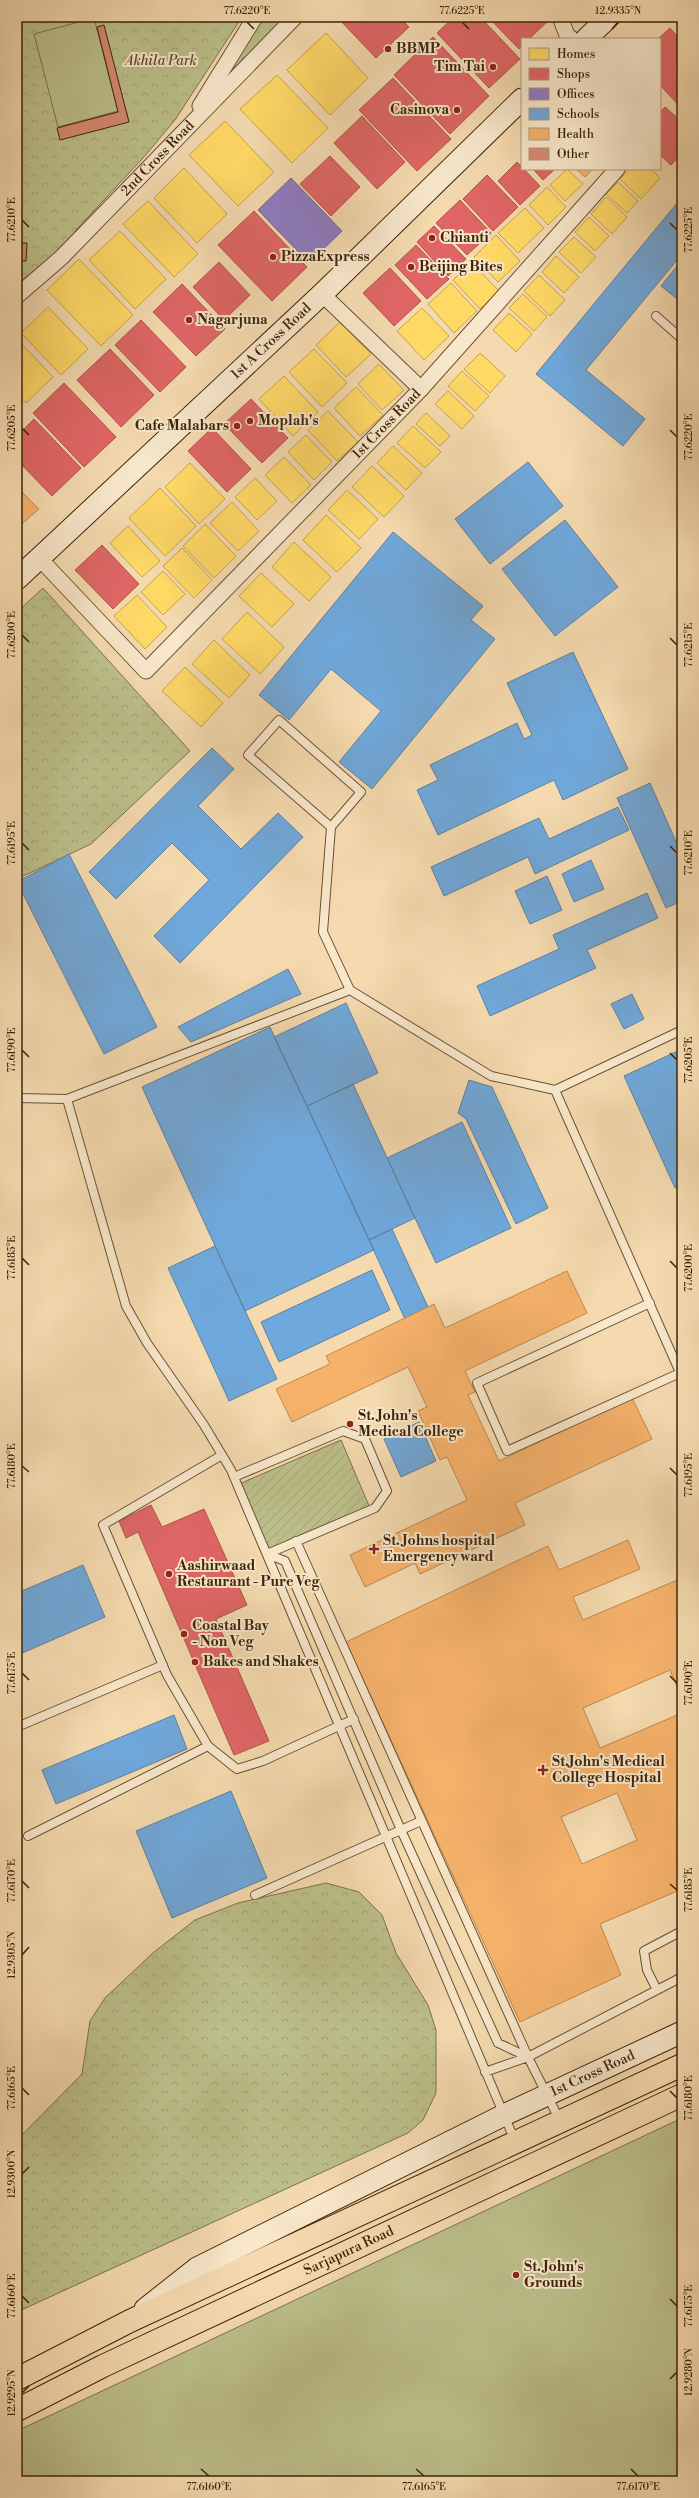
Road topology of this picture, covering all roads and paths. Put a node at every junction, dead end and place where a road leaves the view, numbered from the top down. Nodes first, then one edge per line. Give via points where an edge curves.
1 (255, 17) edge
2 (295, 17) edge
3 (560, 17) edge
4 (609, 17) edge
5 (571, 38) edge
6 (587, 38) edge
7 (521, 100) edge
8 (186, 129) junction
9 (616, 170) edge
10 (322, 294) junction
11 (17, 296) edge
12 (656, 316) dead end
13 (682, 339) edge
14 (421, 389) junction
15 (40, 559) junction
16 (17, 579) edge
17 (330, 827) junction
18 (350, 990) junction
19 (682, 1030) edge
20 (555, 1090) junction
21 (17, 1098) edge
22 (68, 1099) junction
23 (650, 1303) junction
24 (681, 1375) edge
25 (222, 1455) junction
26 (234, 1477) junction
27 (296, 1541) junction
28 (267, 1554) junction
29 (163, 1665) junction
30 (354, 1719) junction
31 (339, 1725) junction
32 (17, 1727) edge
33 (208, 1746) junction
34 (421, 1820) junction
35 (401, 1830) junction
36 (28, 1836) dead end
37 (386, 1836) junction
38 (255, 1895) dead end
39 (682, 1931) edge
40 (682, 1977) edge
41 (657, 1990) junction
42 (682, 2032) edge
43 (528, 2057) junction
44 (682, 2065) edge
45 (485, 2072) junction
46 (682, 2094) edge
47 (547, 2095) junction
48 (504, 2115) junction
49 (560, 2121) junction
50 (515, 2141) junction
51 (130, 2321) junction
52 (17, 2378) edge
53 (17, 2410) edge

1 - 8 street
2 - 8 street, 2nd Cross Road
3 - 5 street
4 - 6 street
7 - 10 street, 1st A Cross Road
8 - 11 street, 2nd Cross Road via 62,257
9 - 14 street, 1st Cross Road
10 - 14 street
10 - 15 street, 1st A Cross Road
12 - 13 lane
14 - 15 street, 1st Cross Road via 146,670
15 - 16 street, 1st A Cross Road
17 - 17 lane via 248,755 279,720 361,792
17 - 18 lane via 323,932
18 - 20 lane via 492,1076
18 - 22 lane
19 - 20 lane
20 - 23 lane
21 - 22 lane
22 - 25 lane via 126,1306 147,1343
23 - 24 lane
23 - 24 lane via 477,1383 507,1451
25 - 26 lane
25 - 29 lane via 103,1525
26 - 27 lane via 343,1431 366,1439 387,1491 375,1508
26 - 28 lane
27 - 28 lane
27 - 34 lane
28 - 30 lane via 285,1561
28 - 31 lane
29 - 32 lane
29 - 33 lane
30 - 31 lane
30 - 35 lane
31 - 33 lane via 263,1761 237,1769
31 - 37 lane
33 - 36 lane
34 - 35 lane
34 - 43 lane
35 - 37 lane
35 - 43 lane via 498,2043
37 - 38 lane
37 - 45 lane
39 - 41 lane via 644,1951 647,1970
40 - 41 lane
41 - 43 lane
42 - 47 street, 1st Cross Road
43 - 45 lane
43 - 47 lane
44 - 49 main road
45 - 48 lane
46 - 53 main road, Sarjapura Road via 103,2366
47 - 48 street, 1st Cross Road
47 - 49 lane
48 - 50 lane
48 - 51 street, 1st Cross Road via 197,2268
49 - 50 main road
50 - 51 main road
51 - 52 main road

